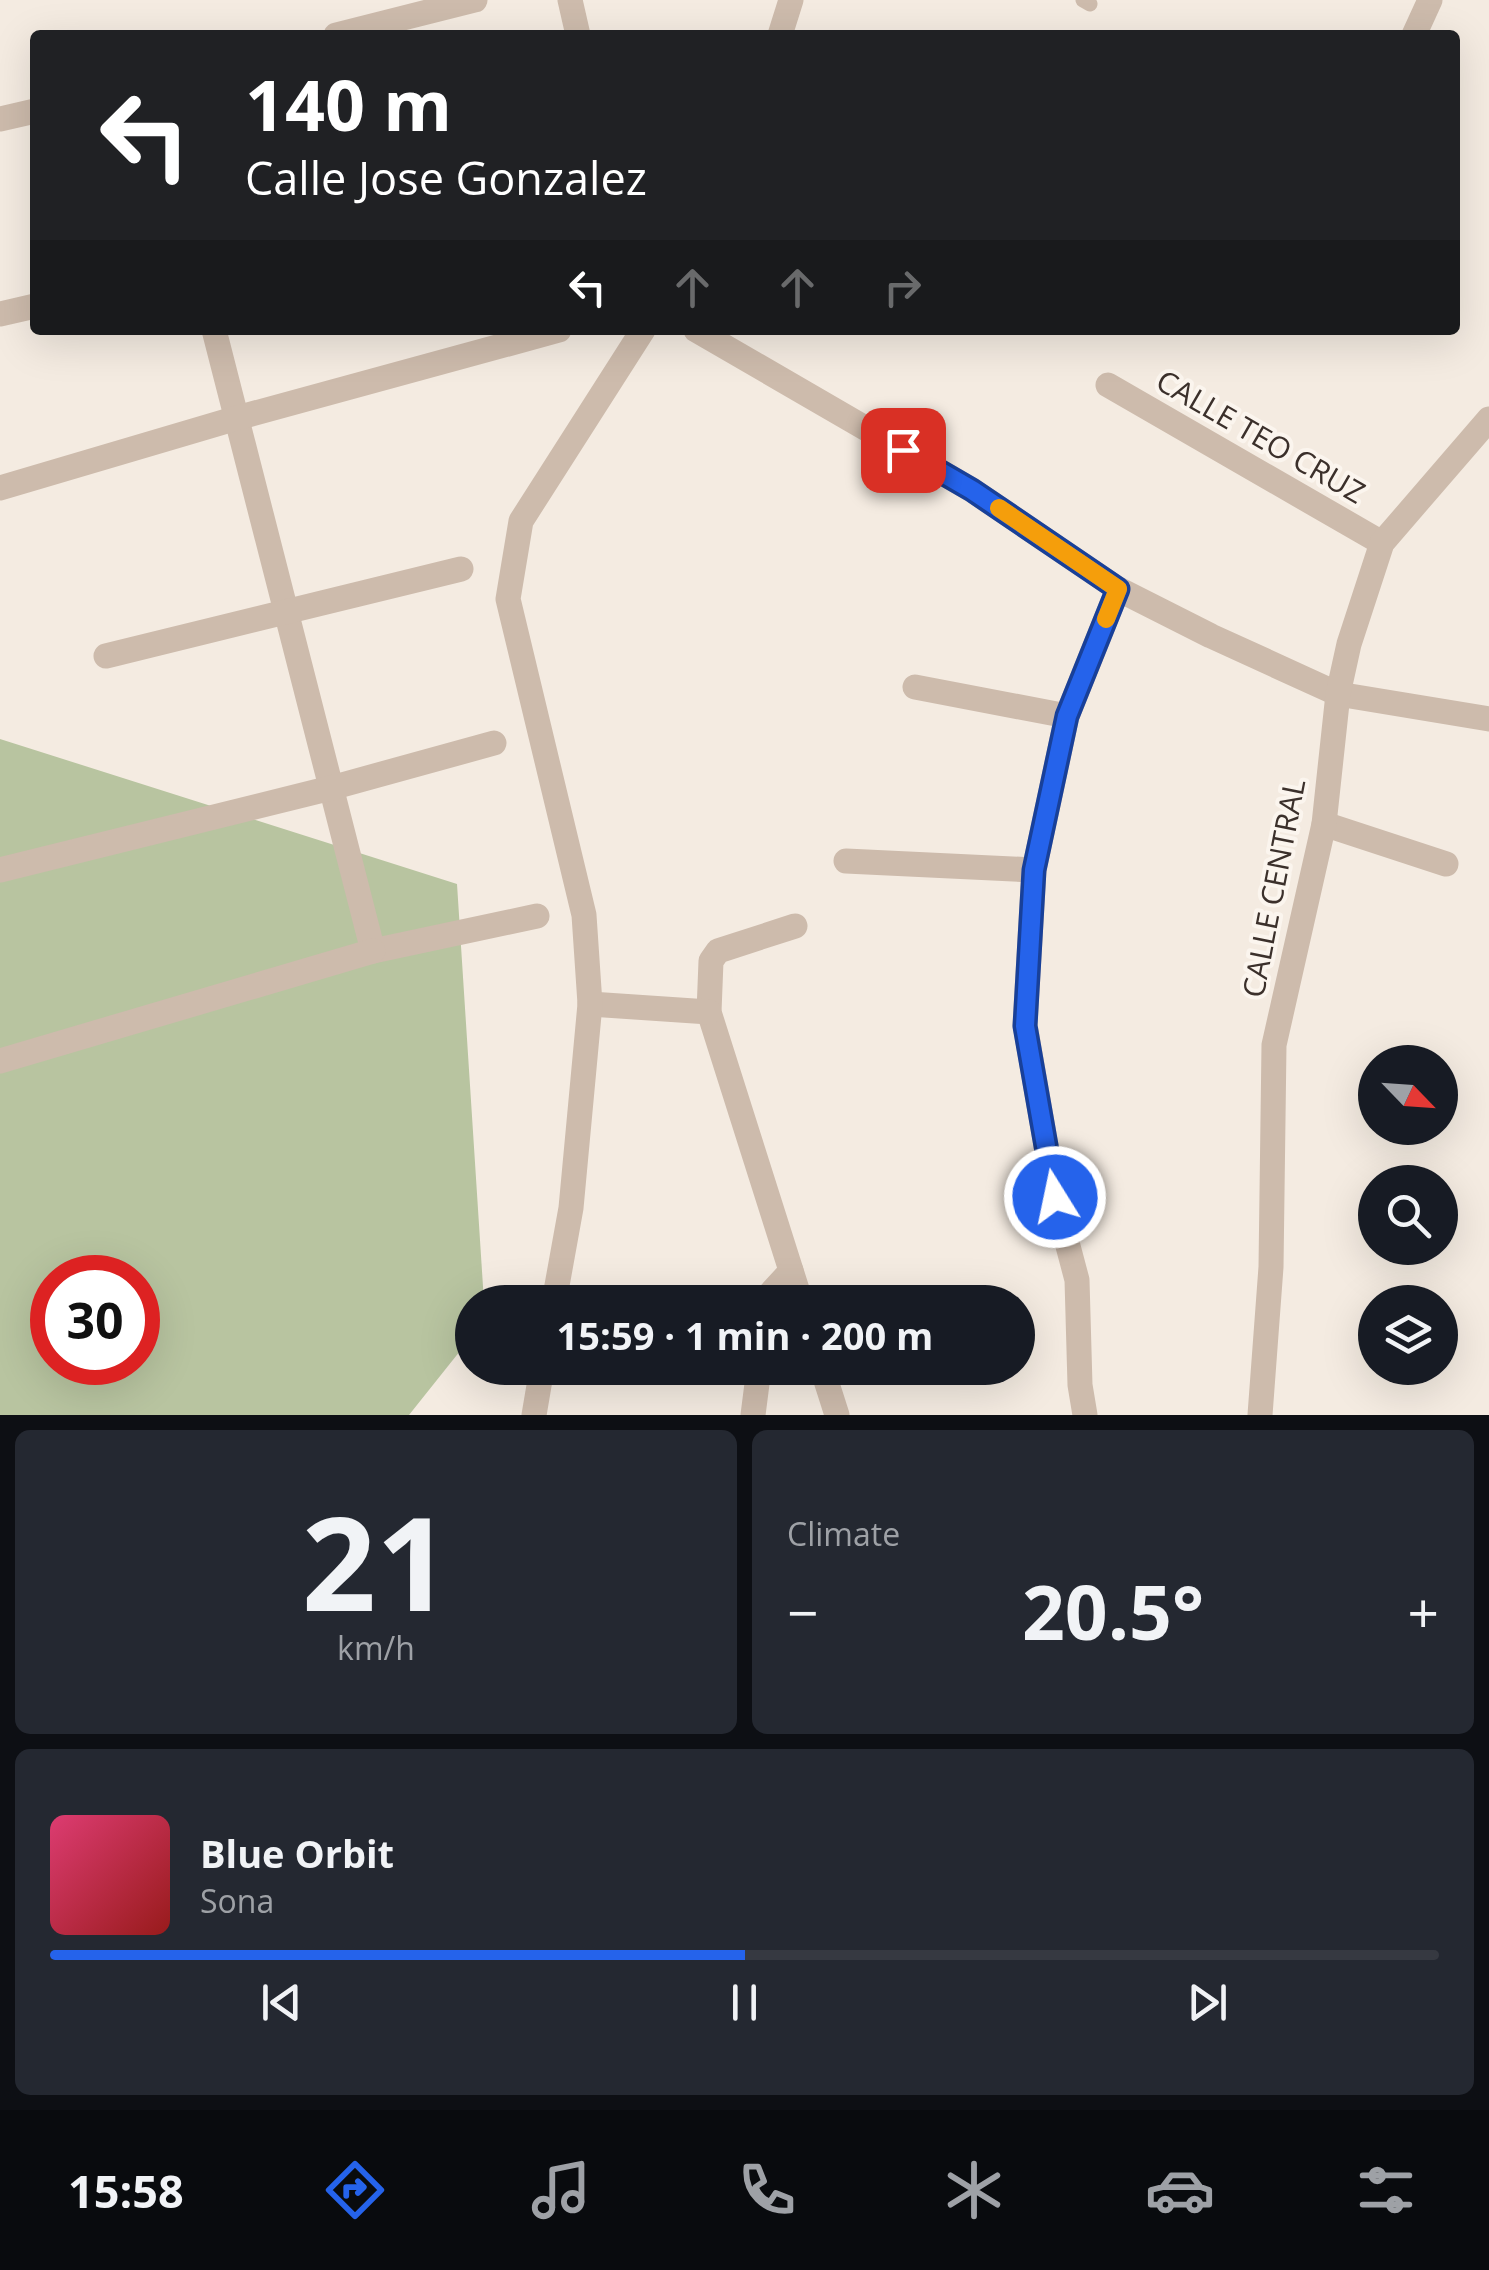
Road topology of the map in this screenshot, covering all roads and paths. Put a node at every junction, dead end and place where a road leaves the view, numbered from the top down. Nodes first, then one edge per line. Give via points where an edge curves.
1 (475, 0) edge
2 (570, 0) edge
3 (791, 0) edge
4 (1430, 0) edge
5 (356, 30) edge
6 (577, 30) edge
7 (782, 30) edge
8 (1416, 30) edge
9 (30, 111) edge
10 (0, 119) edge
11 (30, 307) edge
12 (0, 314) edge
13 (215, 335) edge
14 (541, 335) edge
15 (639, 335) edge
16 (705, 335) edge
17 (1108, 385) dead end
18 (236, 418) junction
19 (1489, 419) edge
20 (0, 488) edge
21 (1382, 543) junction
22 (461, 569) dead end
23 (1118, 589) junction
24 (286, 614) junction
25 (106, 656) dead end
26 (914, 688) dead end
27 (1338, 694) junction
28 (1067, 716) junction
29 (1489, 719) edge
30 (494, 743) dead end
31 (331, 788) junction
32 (1324, 824) junction
33 (846, 861) dead end
34 (1446, 864) dead end
35 (0, 870) edge
36 (1034, 870) junction
37 (537, 916) dead end
38 (795, 926) dead end
39 (372, 951) junction
40 (590, 1004) junction
41 (710, 1012) junction
42 (0, 1061) edge
43 (790, 1271) junction
44 (557, 1285) edge
45 (778, 1285) edge
46 (795, 1285) edge
47 (539, 1385) edge
48 (757, 1385) edge
49 (828, 1385) edge
50 (534, 1415) edge
51 (753, 1415) edge
52 (838, 1415) edge
53 (1085, 1415) edge
54 (1260, 1415) edge

1 - 5 street
2 - 6 street
3 - 7 street
4 - 8 street
9 - 10 street
11 - 12 street
13 - 18 street
14 - 18 street
15 - 40 street via 522,521 508,600 584,915
16 - 23 street via 972,490
17 - 21 street, CALLE TEO CRUZ
18 - 20 street
18 - 24 street
19 - 21 street, CALLE CENTRAL
21 - 27 street, CALLE CENTRAL
22 - 24 street
23 - 27 street
23 - 28 street
24 - 25 street
24 - 31 street
26 - 28 street
27 - 29 street
27 - 32 street, CALLE CENTRAL
28 - 36 street
30 - 31 street
31 - 35 street
31 - 39 street
32 - 34 street
32 - 54 street, CALLE CENTRAL via 1274,1046 1271,1268
33 - 36 street
36 - 53 street via 1025,1026 1055,1197 1078,1280
37 - 39 street
38 - 41 street via 718,951 711,961
39 - 42 street
40 - 41 street
40 - 44 street
41 - 43 street
43 - 45 street
43 - 46 street
47 - 50 street
48 - 51 street
49 - 52 street

